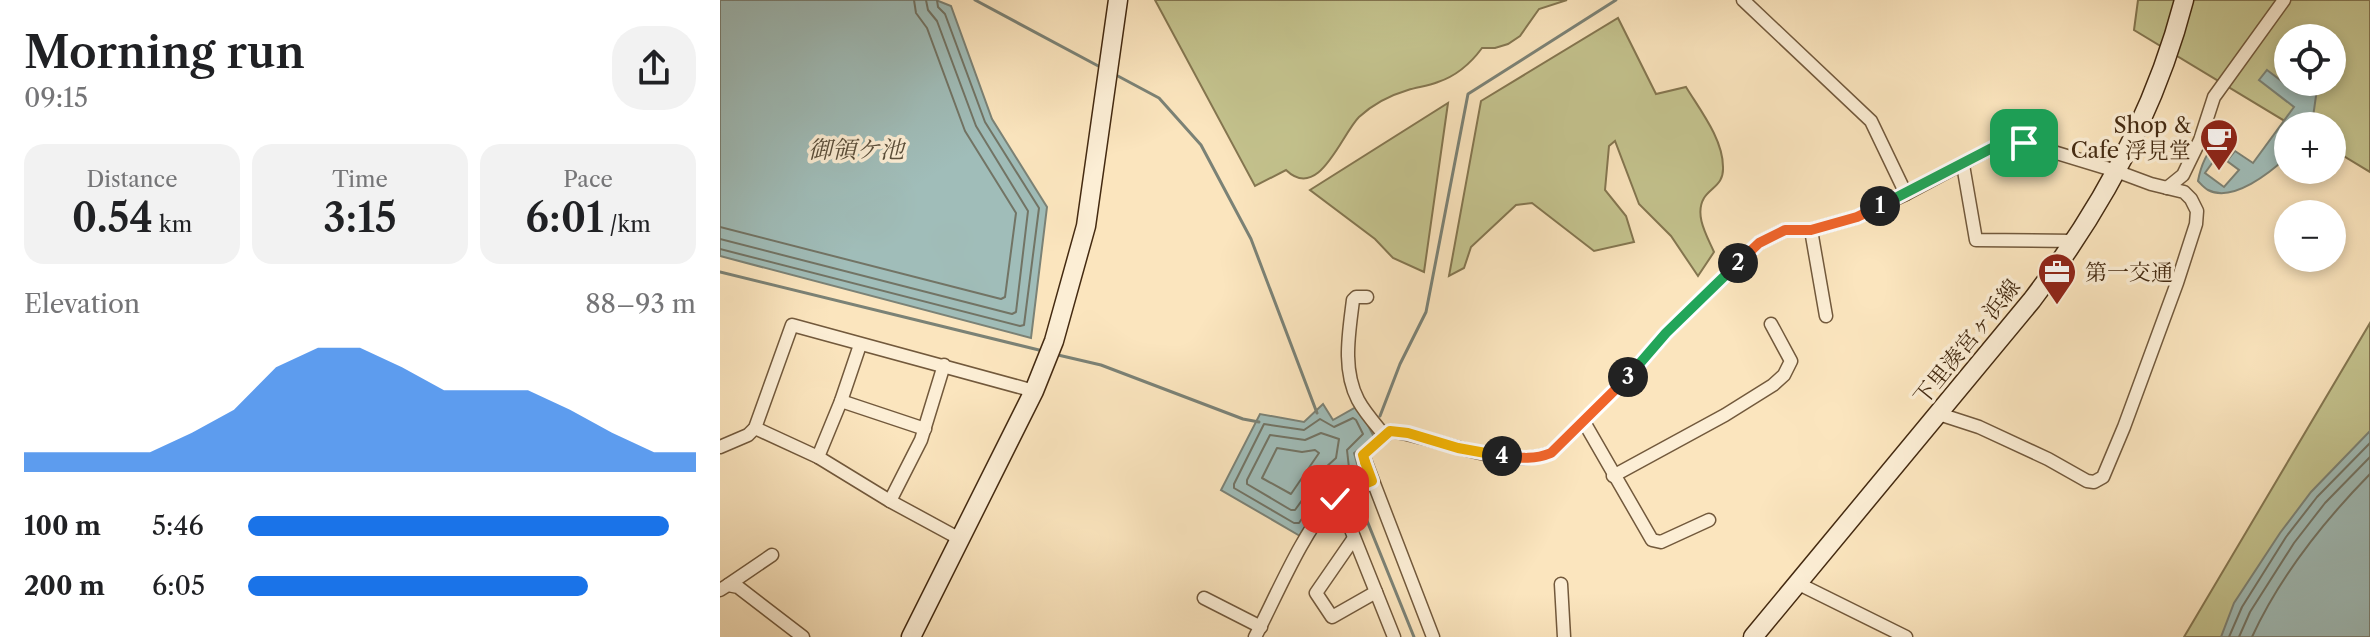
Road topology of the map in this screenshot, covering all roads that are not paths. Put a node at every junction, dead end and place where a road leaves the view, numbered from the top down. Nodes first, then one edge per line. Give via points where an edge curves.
1 (1118, 0) edge
2 (1743, 0) edge
3 (2184, 0) edge
4 (2284, 0) edge
5 (1963, 165) junction
6 (2116, 171) junction
7 (2167, 188) junction
8 (1906, 194) junction
9 (1811, 230) junction
10 (2075, 241) junction
11 (1367, 297) dead end
12 (1826, 316) dead end
13 (1771, 324) dead end
14 (860, 345) junction
15 (944, 365) junction
16 (1034, 391) junction
17 (841, 401) junction
18 (1939, 414) junction
19 (1584, 422) junction
20 (755, 428) junction
21 (925, 429) junction
22 (1385, 436) junction
23 (720, 447) edge
24 (818, 457) junction
25 (1613, 476) junction
26 (1370, 481) junction
27 (1339, 496) junction
28 (890, 501) junction
29 (1709, 520) dead end
30 (1354, 538) junction
31 (960, 539) junction
32 (772, 555) dead end
33 (1561, 584) dead end
34 (1799, 584) junction
35 (724, 587) edge
36 (1376, 592) junction
37 (1204, 598) dead end
38 (1258, 632) edge
39 (803, 637) edge
40 (911, 637) edge
41 (1394, 637) edge
42 (1433, 637) edge
43 (1564, 637) edge
44 (1753, 637) edge
45 (1906, 637) edge

1 - 16 main road via 1086,226
2 - 8 street via 1871,121
3 - 6 main road, 下里湊宮ヶ浜線 via 2155,86
4 - 7 street via 2214,97 2183,175
5 - 6 street via 1992,148 2024,143
5 - 8 street
5 - 10 street via 1976,240
6 - 7 street
6 - 10 main road, 下里湊宮ヶ浜線
7 - 18 street via 2184,192 2198,217 2103,477 2087,481 1979,427
8 - 9 street via 1857,217
9 - 12 street
9 - 19 street via 1785,230 1759,243
10 - 18 main road, 下里湊宮ヶ浜線
11 - 22 street via 1353,300 1349,373 1360,404
13 - 25 street via 1791,361 1784,375 1725,415
14 - 15 street
14 - 17 street
14 - 20 street via 792,325
15 - 16 street
15 - 21 street
16 - 31 main road
17 - 21 street
17 - 24 street
18 - 34 main road, 下里湊宮ヶ浜線
19 - 22 street via 1551,453 1538,458 1458,448 1408,433 1390,431
19 - 25 street
20 - 23 street
20 - 24 street
21 - 28 street
22 - 26 street via 1363,455
24 - 28 street
25 - 29 street via 1652,540 1661,542
26 - 27 street
26 - 42 street
27 - 30 street
27 - 38 street via 1309,533
28 - 31 street
30 - 36 street
30 - 36 street via 1316,593 1332,617
31 - 40 main road
32 - 35 street
33 - 43 street
34 - 44 main road, 下里湊宮ヶ浜線
34 - 45 street
35 - 39 street via 738,587
36 - 41 street
37 - 38 street

